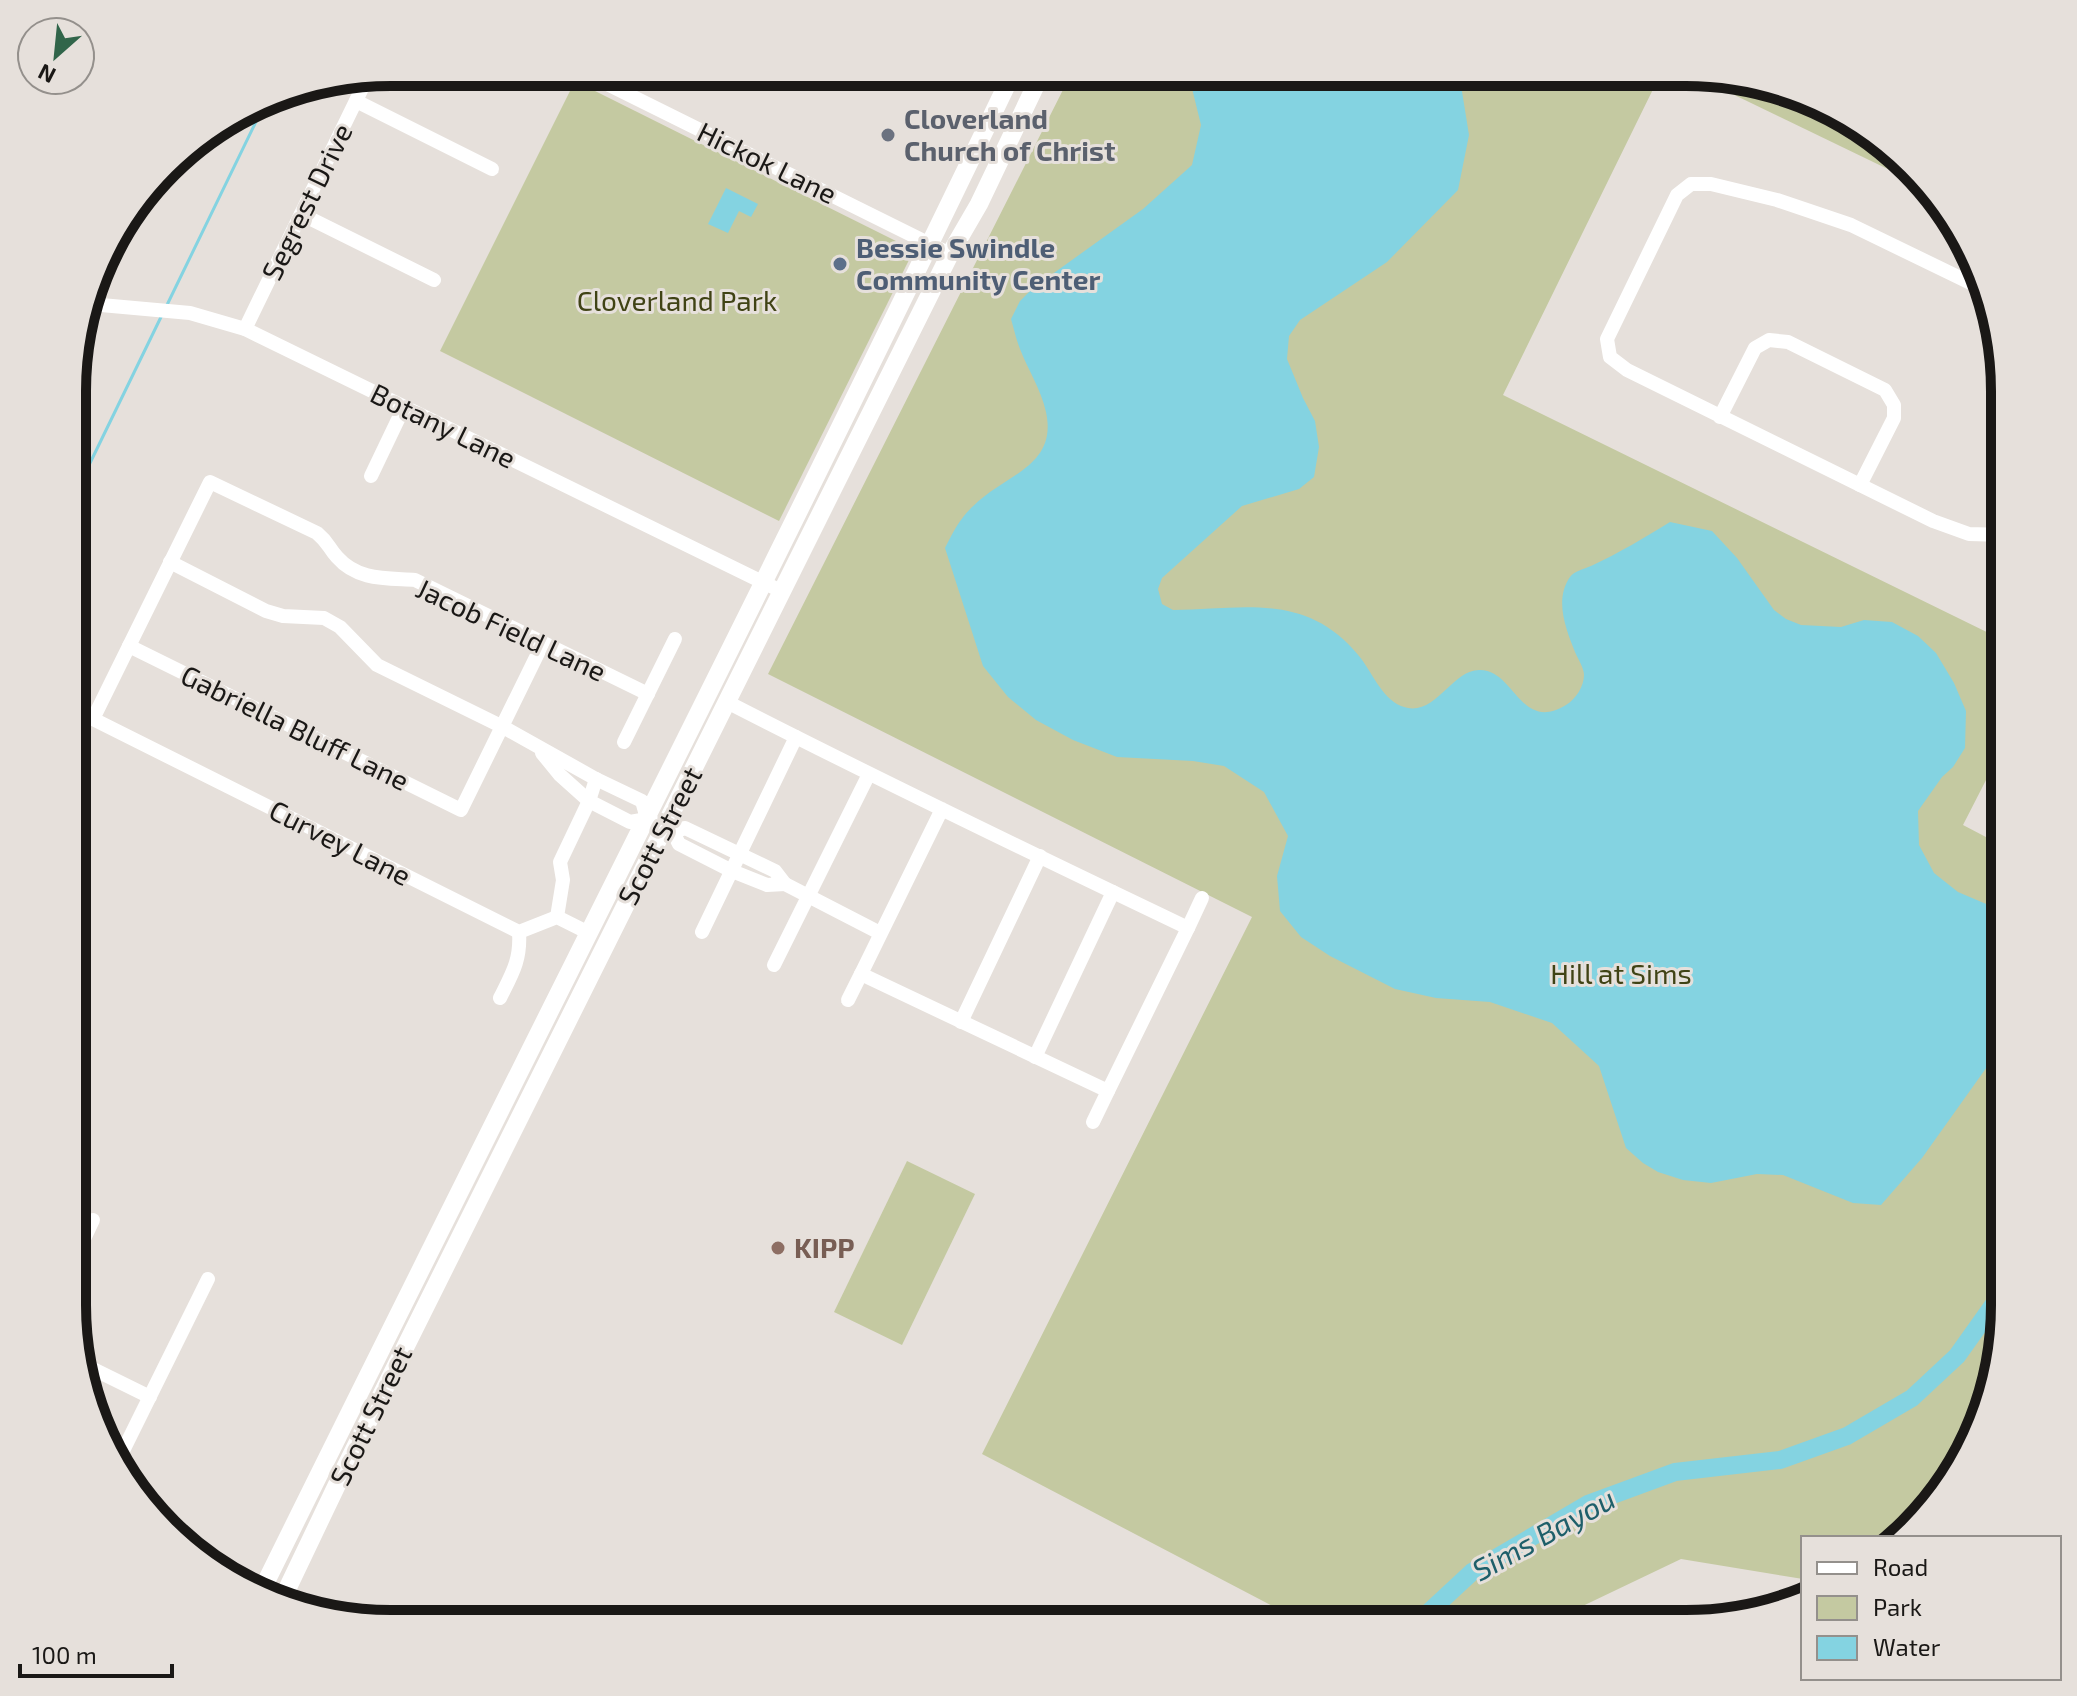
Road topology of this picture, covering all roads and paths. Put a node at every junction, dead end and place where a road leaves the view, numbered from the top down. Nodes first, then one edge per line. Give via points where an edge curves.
1 (611, 86) edge
2 (1006, 86) edge
3 (1035, 86) edge
4 (362, 88) edge
5 (356, 101) junction
6 (492, 169) dead end
7 (301, 214) junction
8 (931, 244) junction
9 (950, 254) junction
10 (434, 280) dead end
11 (1971, 283) edge
12 (98, 305) edge
13 (245, 329) junction
14 (404, 407) junction
15 (846, 415) junction
16 (1720, 417) junction
17 (866, 424) junction
18 (371, 476) dead end
19 (1860, 485) junction
20 (1991, 535) edge
21 (170, 562) junction
22 (763, 583) junction
23 (783, 592) junction
24 (675, 639) dead end
25 (543, 643) junction
26 (129, 646) junction
27 (648, 694) junction
28 (727, 702) junction
29 (503, 727) junction
30 (796, 737) junction
31 (624, 742) dead end
32 (537, 747) junction
33 (869, 774) junction
34 (596, 779) junction
35 (589, 801) junction
36 (942, 809) junction
37 (661, 826) junction
38 (714, 841) junction
39 (740, 853) junction
40 (1040, 856) junction
41 (706, 858) junction
42 (732, 871) junction
43 (785, 884) junction
44 (1113, 892) junction
45 (808, 896) junction
46 (1202, 898) dead end
47 (557, 917) junction
48 (1188, 928) junction
49 (519, 932) junction
50 (702, 932) dead end
51 (589, 933) junction
52 (880, 933) junction
53 (774, 965) dead end
54 (861, 974) junction
55 (500, 998) dead end
56 (848, 1000) dead end
57 (544, 1022) junction
58 (961, 1022) junction
59 (562, 1031) junction
60 (1035, 1057) junction
61 (1108, 1091) junction
62 (1093, 1122) dead end
63 (468, 1176) junction
64 (486, 1185) junction
65 (93, 1220) dead end
66 (86, 1235) edge
67 (208, 1279) dead end
68 (93, 1369) edge
69 (150, 1397) junction
70 (123, 1451) edge
71 (324, 1462) junction
72 (344, 1470) junction
73 (265, 1583) edge
74 (286, 1591) edge

1 - 8 street, Hickok Lane
2 - 8 main road, Scott Street
3 - 9 main road, Scott Street
4 - 5 street, Segrest Drive
5 - 6 street
5 - 7 street, Segrest Drive
7 - 10 street
7 - 13 street, Segrest Drive
8 - 9 street, Hickok Lane
8 - 15 main road, Scott Street
9 - 17 main road, Scott Street
11 - 16 street via 1851,225 1777,200 1691,184 1677,195 1607,339 1610,357 1627,370
12 - 13 street, Botany Lane via 202,315
13 - 14 street, Botany Lane
14 - 18 street
14 - 22 street, Botany Lane
15 - 17 main road
15 - 22 main road, Scott Street
16 - 19 street
16 - 19 street via 1755,348 1769,340 1788,342 1885,390 1894,405 1894,418
17 - 23 main road, Scott Street
19 - 20 street via 1933,521 1969,534
21 - 25 street, Jacob Field Lane via 210,482 317,533 348,567 381,580 415,580
21 - 26 street
21 - 29 street via 266,611 324,618 354,638 377,665
22 - 23 street, Botany Lane
22 - 37 main road, Scott Street
23 - 28 main road, Scott Street
24 - 27 street
25 - 27 street, Jacob Field Lane
25 - 29 street
26 - 29 street, Gabriella Bluff Lane via 461,810
26 - 49 street, Curvey Lane via 93,719
27 - 31 street
28 - 30 street
28 - 37 main road, Scott Street
29 - 32 street
30 - 33 street
30 - 39 street
32 - 34 street
32 - 35 street
33 - 36 street
33 - 45 street
34 - 35 street
34 - 37 street via 642,801
35 - 37 street via 630,822
35 - 47 street via 560,862
36 - 40 street
36 - 52 street
37 - 38 street via 685,828
37 - 41 street via 679,844
37 - 51 main road, Scott Street
37 - 59 main road, Scott Street
38 - 39 street
38 - 41 street
39 - 42 street
39 - 43 street via 775,871
40 - 44 street
40 - 58 street
41 - 42 street
42 - 43 street via 767,885
42 - 50 street
43 - 45 street
44 - 48 street
44 - 60 street
45 - 52 street
45 - 53 street
46 - 48 street
47 - 49 street
47 - 51 street
48 - 61 street
49 - 55 street via 517,964
51 - 57 main road, Scott Street
52 - 54 street
54 - 56 street
54 - 58 street
57 - 59 main road
57 - 63 main road, Scott Street
58 - 60 street
59 - 64 main road, Scott Street
60 - 61 street
61 - 62 street
63 - 64 main road
63 - 71 main road, Scott Street
64 - 72 main road, Scott Street
65 - 66 street
67 - 69 street
68 - 69 street
69 - 70 street
71 - 72 main road
71 - 73 main road, Scott Street
72 - 74 main road, Scott Street

